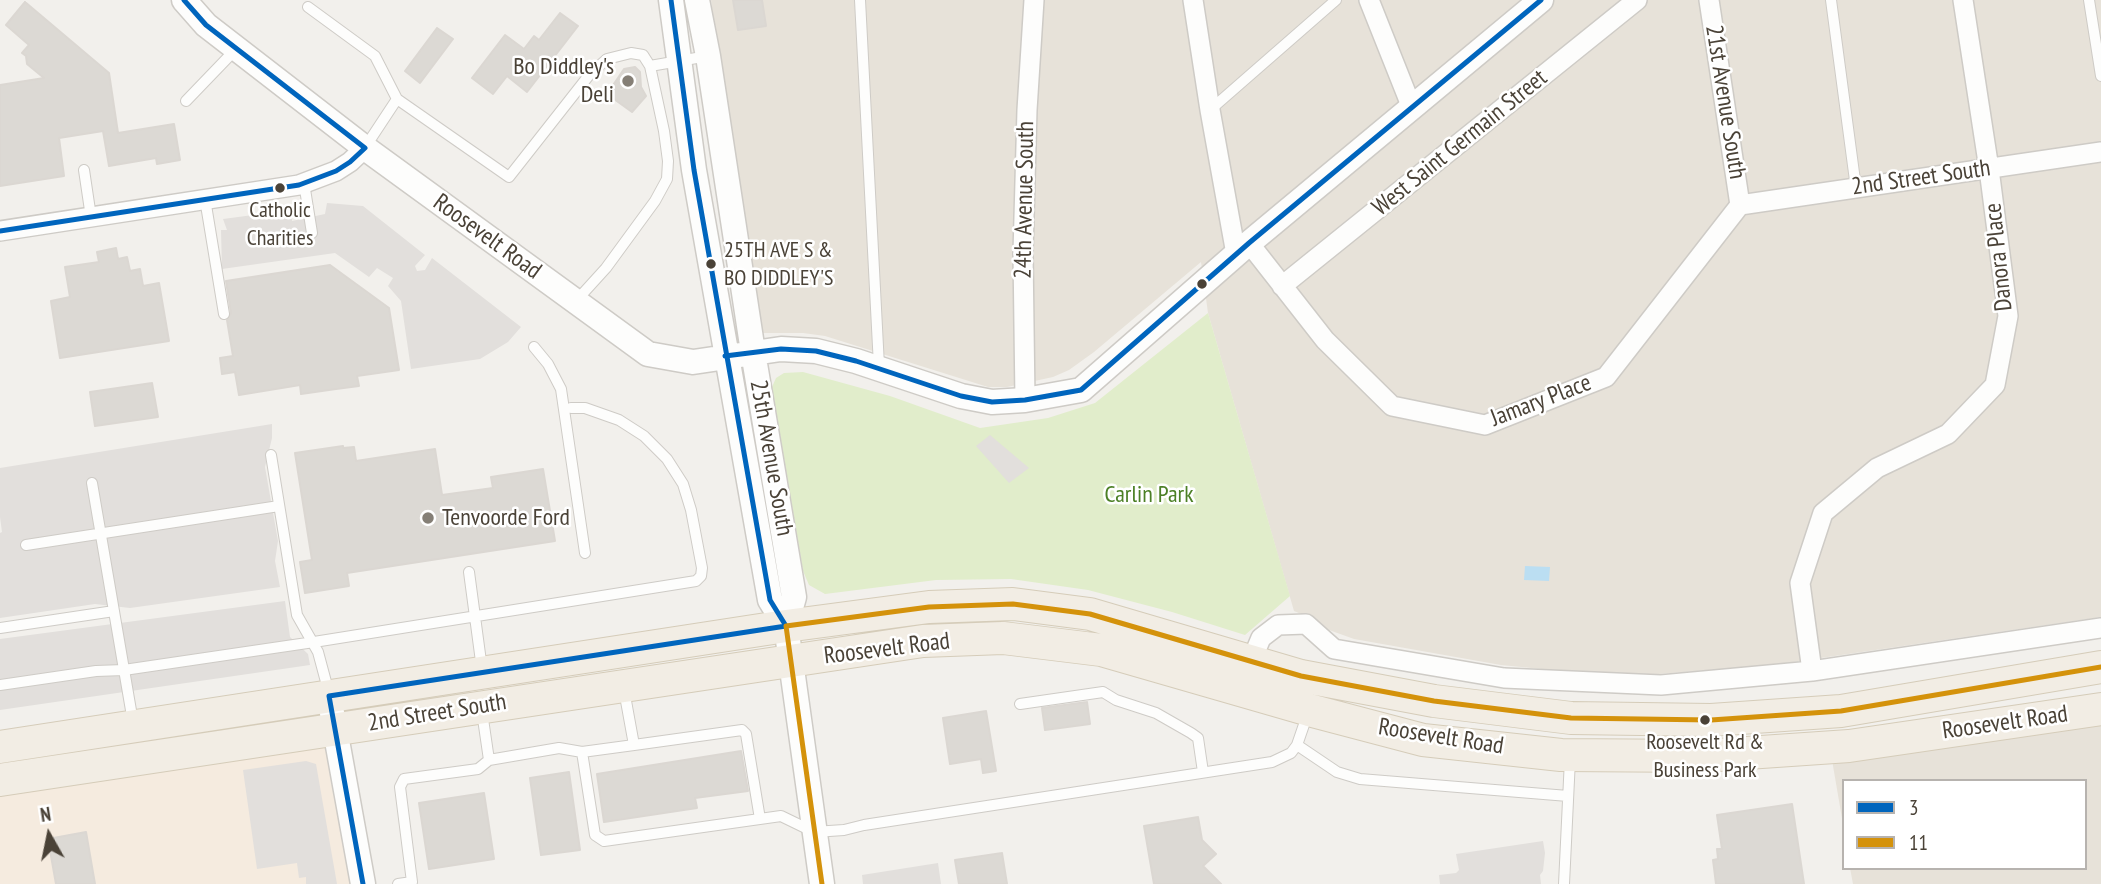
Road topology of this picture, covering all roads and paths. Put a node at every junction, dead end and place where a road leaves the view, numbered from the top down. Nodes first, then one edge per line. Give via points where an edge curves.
1 (184, 0) edge
2 (671, 0) edge
3 (696, 0) edge
4 (860, 0) edge
5 (1034, 0) edge
6 (1193, 0) edge
7 (1336, 0) edge
8 (1369, 0) edge
9 (1541, 0) edge
10 (1637, 0) edge
11 (1709, 0) edge
12 (1831, 0) edge
13 (1963, 0) edge
14 (2089, 0) edge
15 (308, 7) dead end
16 (237, 48) junction
17 (708, 56) junction
18 (681, 60) junction
19 (650, 66) junction
20 (2101, 76) edge
21 (397, 99) junction
22 (186, 101) dead end
23 (1412, 108) junction
24 (1210, 110) junction
25 (365, 148) junction
26 (2101, 152) edge
27 (1989, 169) junction
28 (84, 170) dead end
29 (680, 174) junction
30 (304, 183) junction
31 (1856, 188) junction
32 (205, 199) junction
33 (1740, 205) junction
34 (91, 217) junction
35 (0, 231) edge
36 (312, 233) dead end
37 (1243, 249) junction
38 (1282, 286) junction
39 (576, 301) junction
40 (224, 314) dead end
41 (534, 347) dead end
42 (753, 352) junction
43 (725, 356) junction
44 (880, 369) junction
45 (1025, 400) junction
46 (571, 408) dead end
47 (271, 455) dead end
48 (92, 483) dead end
49 (279, 506) junction
50 (101, 534) junction
51 (26, 545) dead end
52 (585, 553) dead end
53 (469, 572) dead end
54 (114, 611) junction
55 (475, 616) junction
56 (786, 626) junction
57 (0, 628) edge
58 (2101, 628) edge
59 (314, 642) junction
60 (791, 660) junction
61 (1251, 662) junction
62 (2101, 667) edge
63 (124, 670) junction
64 (1812, 671) junction
65 (482, 673) junction
66 (0, 685) edge
67 (623, 685) junction
68 (1315, 695) junction
69 (329, 696) junction
70 (1020, 704) dead end
71 (481, 706) junction
72 (2101, 709) edge
73 (133, 726) junction
74 (334, 730) junction
75 (634, 745) junction
76 (1297, 745) junction
77 (0, 747) edge
78 (582, 752) junction
79 (1570, 755) junction
80 (489, 760) junction
81 (1203, 772) junction
82 (0, 780) edge
83 (1568, 796) junction
84 (760, 819) junction
85 (814, 832) junction
86 (363, 884) edge
87 (398, 884) edge
88 (822, 884) edge
89 (1564, 884) edge

1 - 16 street, Roosevelt Road
2 - 18 street, 25th Avenue South
3 - 17 street, 25th Avenue South
4 - 44 lane
5 - 45 street, 24th Avenue South via 1023,253
6 - 24 street, Jamary Place
7 - 24 lane
8 - 23 street
9 - 23 street
10 - 38 street, West Saint Germain Street
11 - 33 street, 21st Avenue South
12 - 31 lane
13 - 27 street, Danora Place
14 - 20 lane
15 - 21 lane via 375,56
16 - 22 lane
16 - 25 street, Roosevelt Road
17 - 18 lane
17 - 42 street, 25th Avenue South
18 - 19 lane
18 - 29 street, 25th Avenue South
19 - 21 lane via 643,55 631,53 607,60 590,74 509,177
19 - 29 lane via 668,162
21 - 25 lane
23 - 37 street
24 - 37 street, Jamary Place
25 - 30 street via 336,171
25 - 39 street, Roosevelt Road
26 - 27 street, 2nd Street South
27 - 31 street, 2nd Street South
27 - 64 street, Danora Place via 2008,316 1995,385 1948,435 1877,468 1823,513 1800,583
28 - 34 lane
29 - 39 lane
29 - 43 street, 25th Avenue South
30 - 32 street
30 - 36 lane
31 - 33 street, 2nd Street South
32 - 34 street
32 - 40 lane
33 - 38 street, Jamary Place via 1606,377 1485,425 1392,405 1325,340
34 - 35 street
37 - 38 street, Jamary Place
37 - 45 street via 1082,390
39 - 43 street, Roosevelt Road via 648,354 693,362
41 - 52 lane via 561,389
42 - 43 street
42 - 44 street via 817,351
42 - 56 street, 25th Avenue South via 794,597
43 - 56 street, 25th Avenue South via 770,600
44 - 45 street via 961,396 992,402
46 - 55 lane via 619,420 667,459 688,498 701,576 688,584
47 - 49 lane
48 - 50 lane
49 - 50 lane
49 - 59 lane via 296,615
50 - 51 lane
50 - 54 lane
53 - 55 lane
54 - 57 lane
54 - 63 lane
55 - 59 lane
55 - 65 lane
56 - 60 street, 25th Avenue South
56 - 61 main road, Roosevelt Road via 929,607 1013,604 1090,614
56 - 65 main road, 2nd Street South
58 - 64 street
59 - 63 lane
59 - 69 lane
60 - 67 main road, 2nd Street South
60 - 68 main road, Roosevelt Road via 923,640 1003,638 1101,650
60 - 85 street, 25th Avenue South
61 - 64 street via 1261,638 1278,625 1307,624 1334,649 1504,678 1661,685
61 - 68 main road, Roosevelt Road
62 - 68 main road, Roosevelt Road via 1841,711 1711,720 1571,718 1434,701
63 - 66 lane
63 - 73 lane
65 - 69 main road, 2nd Street South
67 - 71 main road, 2nd Street South
67 - 75 lane
68 - 76 lane
68 - 79 main road, Roosevelt Road via 1423,740
69 - 73 main road, 2nd Street South
69 - 74 street
70 - 81 lane via 1103,692 1156,713 1198,738
71 - 74 main road, 2nd Street South
71 - 80 lane
72 - 79 main road, Roosevelt Road via 1849,747 1703,756
73 - 77 main road, 2nd Street South
74 - 82 main road, 2nd Street South
74 - 86 street
75 - 78 lane
75 - 84 lane via 742,730
76 - 81 lane via 1272,762
76 - 83 lane via 1336,772 1360,779
78 - 80 lane via 559,748
78 - 84 lane via 595,835 604,841
79 - 83 lane
80 - 87 lane via 478,769 404,779 400,786 412,882
81 - 85 lane
83 - 89 lane
84 - 85 lane via 781,816
85 - 88 street, 25th Avenue South

